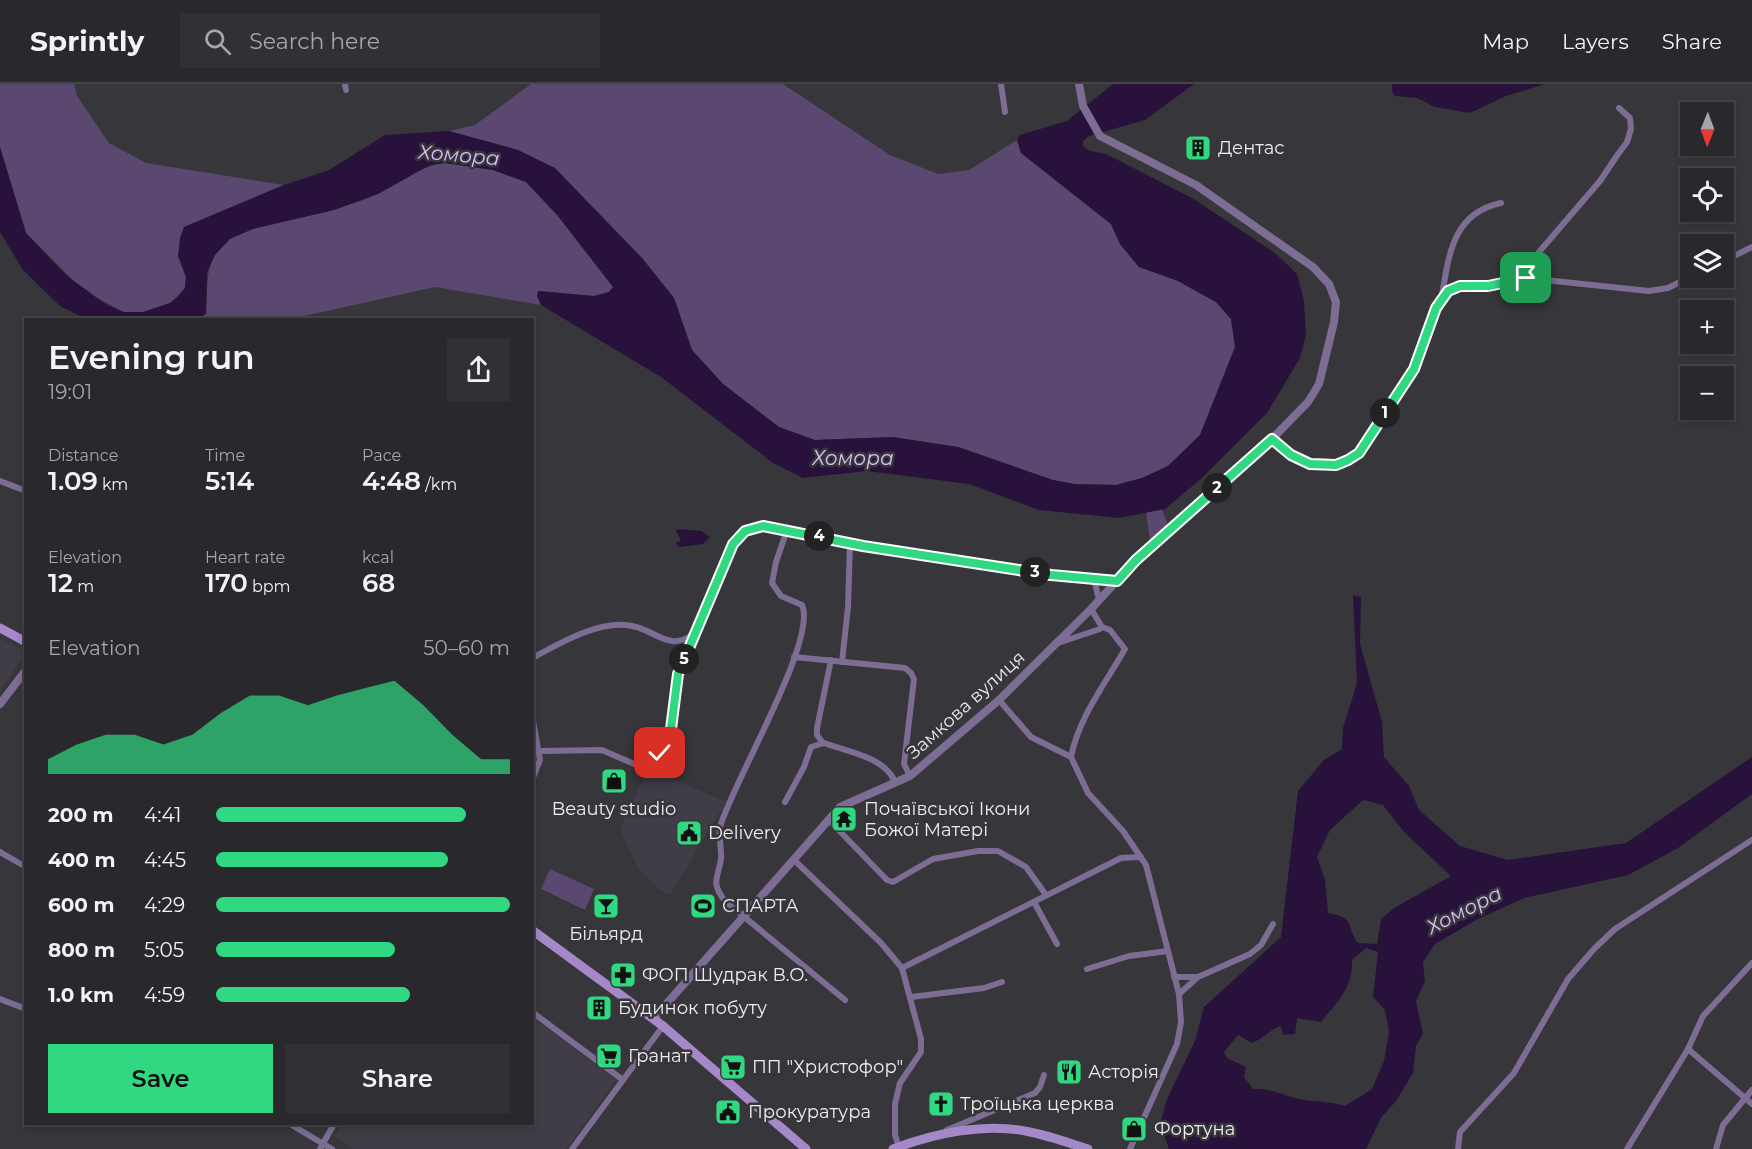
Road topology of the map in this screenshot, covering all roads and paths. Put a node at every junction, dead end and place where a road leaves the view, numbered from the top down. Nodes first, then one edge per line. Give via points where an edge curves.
1 (1001, 84) edge
2 (1079, 84) edge
3 (1618, 108) dead end
4 (1005, 112) dead end
5 (1501, 203) dead end
6 (1752, 247) edge
7 (1734, 256) edge
8 (1523, 275) junction
9 (1445, 276) junction
10 (1680, 282) edge
11 (1460, 286) junction
12 (1442, 299) junction
13 (1272, 439) junction
14 (0, 481) edge
15 (24, 490) edge
16 (787, 530) junction
17 (850, 543) junction
18 (1089, 578) junction
19 (1117, 581) junction
20 (1099, 600) junction
21 (1091, 609) junction
22 (1102, 627) junction
23 (0, 628) edge
24 (693, 634) junction
25 (24, 641) edge
26 (671, 643) junction
27 (1054, 644) junction
28 (534, 657) edge
29 (794, 657) junction
30 (684, 658) junction
31 (831, 660) junction
32 (842, 662) junction
33 (24, 673) edge
34 (999, 700) junction
35 (0, 704) edge
36 (534, 724) edge
37 (817, 728) junction
38 (824, 743) junction
39 (811, 747) junction
40 (540, 751) junction
41 (1071, 757) junction
42 (904, 765) junction
43 (891, 770) junction
44 (534, 773) edge
45 (910, 776) junction
46 (896, 782) junction
47 (785, 802) dead end
48 (828, 819) junction
49 (1752, 840) edge
50 (1133, 844) junction
51 (0, 852) edge
52 (1141, 856) junction
53 (1124, 857) junction
54 (794, 860) junction
55 (24, 866) edge
56 (1046, 895) junction
57 (1034, 902) junction
58 (744, 916) junction
59 (1273, 924) dead end
60 (534, 931) edge
61 (1057, 944) dead end
62 (1168, 951) junction
63 (1752, 963) edge
64 (902, 968) junction
65 (1087, 969) dead end
66 (1174, 977) junction
67 (1198, 977) junction
68 (1002, 982) dead end
69 (1179, 994) junction
70 (911, 997) junction
71 (0, 999) edge
72 (845, 1000) dead end
73 (24, 1008) edge
74 (534, 1013) edge
75 (654, 1018) junction
76 (663, 1026) junction
77 (1688, 1049) junction
78 (1044, 1075) dead end
79 (623, 1080) junction
80 (1752, 1090) edge
81 (1745, 1098) junction
82 (1752, 1104) edge
83 (291, 1125) edge
84 (333, 1125) edge
85 (941, 1134) junction
86 (322, 1146) edge
87 (896, 1148) edge
88 (332, 1149) edge
89 (572, 1149) edge
90 (804, 1149) edge
91 (1088, 1149) edge
92 (1130, 1149) edge
93 (1458, 1149) edge
94 (1627, 1149) edge
95 (1716, 1149) edge

1 - 4 street
2 - 13 street, Замкова вулиця via 1083,106 1100,136 1196,185 1313,267 1329,284 1336,302 1321,376 1308,402
3 - 8 street via 1630,118 1627,142
5 - 9 street via 1483,207 1460,228
6 - 7 street
8 - 10 street via 1649,291
8 - 11 street via 1488,286
9 - 11 street via 1447,282
9 - 12 street
11 - 12 street
12 - 13 street via 1414,369 1359,453 1336,465 1310,464
13 - 19 street, Замкова вулиця
14 - 15 street
16 - 17 street
16 - 24 street via 763,526 741,534
16 - 29 street via 772,583 781,596 802,605 805,612
17 - 18 street
17 - 32 street
18 - 19 street
18 - 20 street
19 - 20 street, Замкова вулиця
20 - 21 street, Замкова вулиця
21 - 22 street
21 - 27 street, Замкова вулиця
22 - 27 street
22 - 41 street via 1110,630 1125,649 1085,715
23 - 25 main road
24 - 26 street via 684,641
24 - 30 street
26 - 28 street via 636,627 612,626 562,642
26 - 30 street
27 - 34 street, Замкова вулиця
29 - 31 street
29 - 58 street via 720,828 722,852 716,890
30 - 40 street via 673,697 671,729 660,753 649,765 641,767 602,750
31 - 32 street
31 - 37 street
32 - 42 street via 905,668 911,673 914,680
33 - 35 street
34 - 41 street via 1031,737
34 - 45 street, Замкова вулиця
36 - 40 street
37 - 38 street
37 - 39 street
38 - 39 street
38 - 43 street
39 - 47 street
40 - 44 street
41 - 50 street via 1088,793
42 - 43 street
42 - 45 street
43 - 46 street
45 - 46 street, Замкова вулиця
46 - 48 street, Замкова вулиця via 840,807
48 - 54 street, Замкова вулиця
48 - 56 street via 893,882 933,859 998,851 1026,867
49 - 93 street via 1615,929 1594,949 1568,979 1514,1073 1460,1132
50 - 52 street
50 - 53 street
51 - 55 street
52 - 53 street
52 - 62 street
53 - 56 street
54 - 58 street, Замкова вулиця
54 - 64 street
56 - 57 street
57 - 61 street
57 - 64 street
58 - 72 street
58 - 75 street, Замкова вулиця
59 - 67 street via 1261,945 1250,954
60 - 75 main road
62 - 65 street via 1129,956
62 - 66 street
63 - 77 street via 1703,1016
64 - 70 street
66 - 67 street
66 - 69 street
67 - 69 street
68 - 70 street
69 - 92 street via 1182,1022 1177,1044
70 - 87 street via 921,1052 900,1083 895,1104
71 - 73 street
74 - 79 street
75 - 76 main road
76 - 79 street
76 - 90 main road
77 - 81 street
77 - 94 street
78 - 85 street via 1035,1094
79 - 89 street
80 - 81 street
81 - 82 street
81 - 95 street via 1723,1125
83 - 86 street
84 - 86 street
85 - 87 main road
85 - 91 main road via 1029,1131
86 - 88 street

